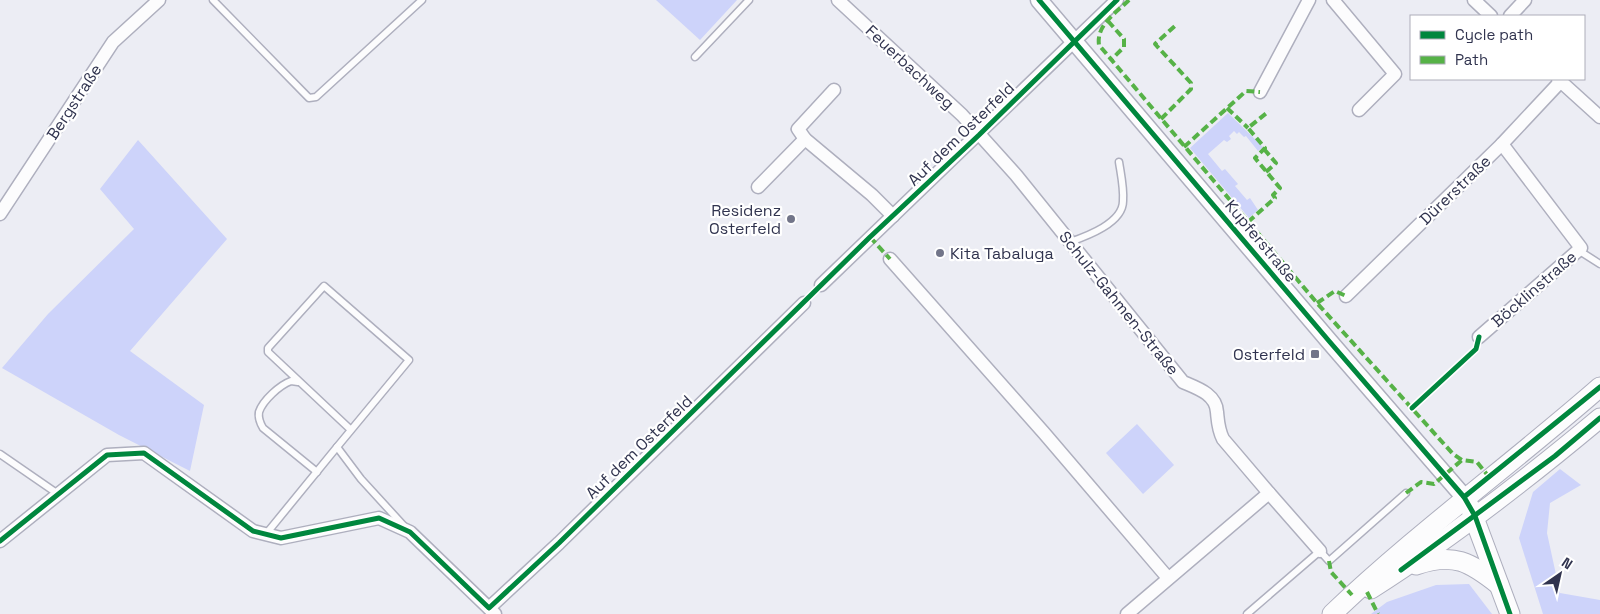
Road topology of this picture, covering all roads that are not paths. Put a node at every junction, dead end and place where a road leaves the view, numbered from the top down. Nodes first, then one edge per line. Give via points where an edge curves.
1 (159, 0) edge
2 (213, 0) edge
3 (422, 0) edge
4 (749, 0) edge
5 (838, 0) edge
6 (1040, 0) edge
7 (1117, 0) edge
8 (1309, 0) edge
9 (1334, 0) edge
10 (1474, 0) edge
11 (1524, 0) edge
12 (1491, 15) edge
13 (1511, 15) edge
14 (1074, 41) junction
15 (695, 57) dead end
16 (1560, 80) edge
17 (834, 90) dead end
18 (1260, 92) dead end
19 (1359, 110) dead end
20 (1600, 117) edge
21 (979, 135) junction
22 (805, 139) junction
23 (1502, 144) junction
24 (1119, 162) dead end
25 (758, 187) dead end
26 (0, 214) edge
27 (893, 216) junction
28 (1070, 242) junction
29 (1578, 250) junction
30 (890, 259) dead end
31 (1600, 264) edge
32 (822, 285) dead end
33 (1346, 296) dead end
34 (804, 303) dead end
35 (1479, 337) dead end
36 (298, 382) junction
37 (1600, 387) edge
38 (1600, 418) edge
39 (351, 430) junction
40 (337, 447) junction
41 (0, 454) edge
42 (317, 472) junction
43 (1269, 493) junction
44 (1406, 493) dead end
45 (58, 494) junction
46 (1464, 497) junction
47 (1475, 516) junction
48 (410, 532) junction
49 (266, 534) junction
50 (0, 541) edge
51 (1320, 551) junction
52 (1401, 570) junction
53 (1168, 578) junction
54 (1500, 585) junction
55 (492, 611) edge
56 (1127, 614) edge
57 (1247, 614) edge
58 (1332, 614) edge
59 (1510, 614) edge

1 - 26 street, Bergstraße via 113,42
2 - 3 lane via 309,98 316,97
4 - 15 lane
5 - 21 street, Feuerbachweg via 962,115
6 - 14 street, Kupferstraße
7 - 14 street, Auf dem Osterfeld
8 - 18 street
9 - 19 street via 1395,74
10 - 12 street
11 - 13 street
14 - 21 street, Auf dem Osterfeld
14 - 46 street, Kupferstraße
16 - 20 street
16 - 23 street, Dürerstraße
17 - 22 street via 798,129
21 - 27 street, Auf dem Osterfeld
21 - 28 street, Schulz-Gahmen-Straße
22 - 25 street
22 - 27 street
23 - 29 street, Böcklinstraße via 1581,248
23 - 33 street, Dürerstraße
24 - 28 lane via 1124,203 1120,212 1100,230
27 - 32 street, Auf dem Osterfeld
28 - 43 street, Schulz-Gahmen-Straße via 1183,382 1212,398 1222,438
29 - 31 lane
29 - 35 street, Böcklinstraße
30 - 53 street
34 - 55 street, Auf dem Osterfeld
36 - 39 lane
36 - 39 lane via 270,355 268,348 324,286 409,360
36 - 42 lane via 284,383 262,407 259,420 263,428
37 - 46 main road
38 - 47 main road
39 - 40 lane
40 - 42 lane
40 - 48 lane via 360,479
41 - 45 lane
42 - 49 lane
43 - 51 street, Schulz-Gahmen-Straße
43 - 53 street
44 - 51 lane via 1329,561
45 - 49 street via 107,455 144,453 253,531
45 - 50 street
46 - 47 main road
46 - 58 main road
47 - 52 main road
47 - 54 main road
48 - 49 street via 379,518 281,538
48 - 55 street
51 - 57 lane
52 - 54 main road via 1430,560 1454,558 1470,564
52 - 58 main road
53 - 56 street
54 - 59 main road

